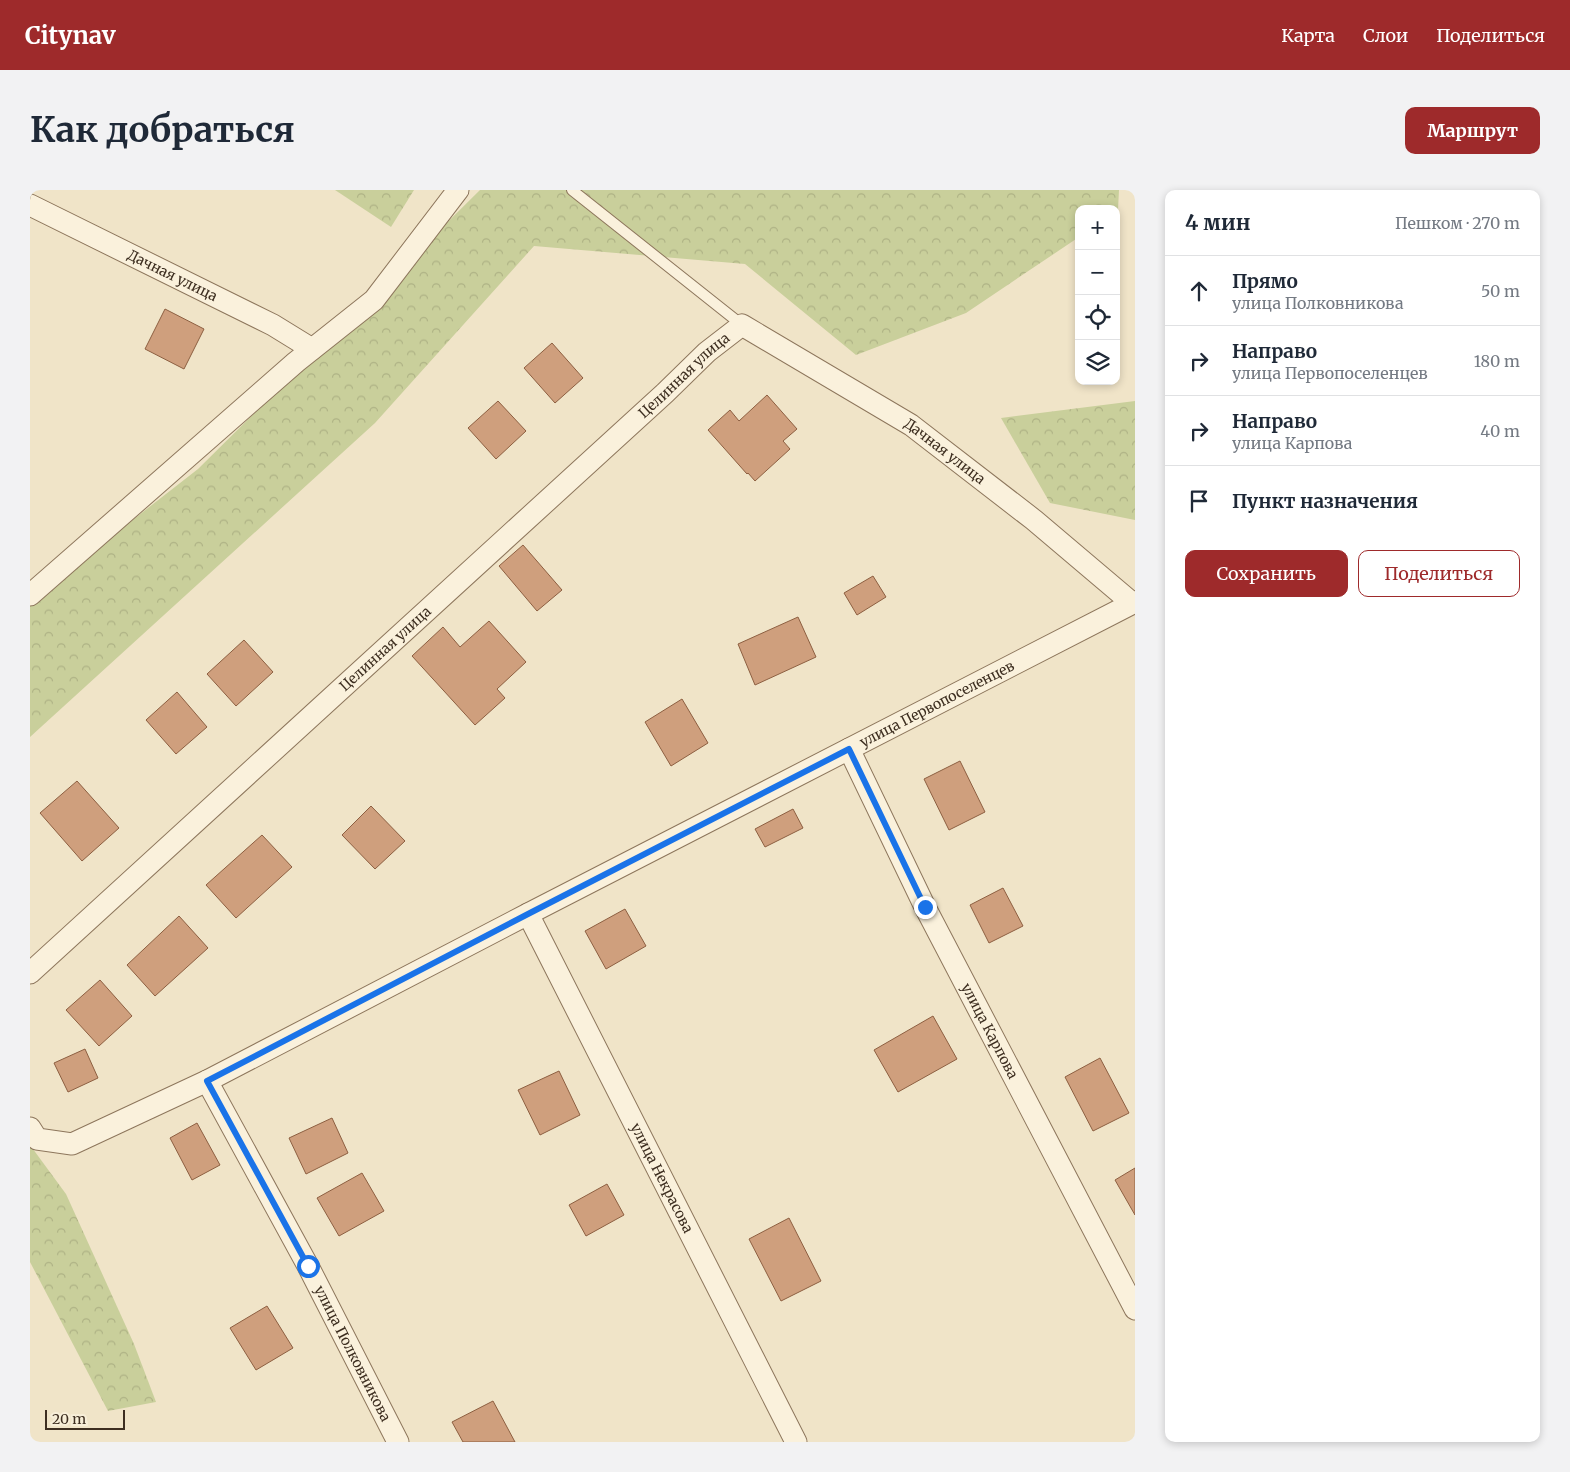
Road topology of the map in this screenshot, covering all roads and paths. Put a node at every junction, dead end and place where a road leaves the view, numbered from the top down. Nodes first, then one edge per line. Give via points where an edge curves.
1 (458, 190) edge
2 (572, 190) edge
3 (30, 205) edge
4 (742, 325) junction
5 (312, 349) junction
6 (30, 595) edge
7 (1134, 603) edge
8 (849, 749) junction
9 (528, 914) junction
10 (30, 973) edge
11 (207, 1081) junction
12 (30, 1128) edge
13 (1135, 1309) edge
14 (398, 1442) edge
15 (796, 1442) edge

1 - 5 street via 374,300
2 - 4 lane
3 - 5 street, Дачная улица via 273,325
4 - 7 street, Дачная улица via 911,425
4 - 10 street, Целинная улица via 708,352
5 - 6 street
7 - 8 street, улица Первопоселенцев
8 - 9 street, улица Первопоселенцев
8 - 13 street, улица Карпова via 925,907
9 - 11 street, улица Первопоселенцев
9 - 15 street, улица Некрасова
11 - 12 street, улица Первопоселенцев via 72,1144 37,1139
11 - 14 street, улица Полковникова via 308,1266

